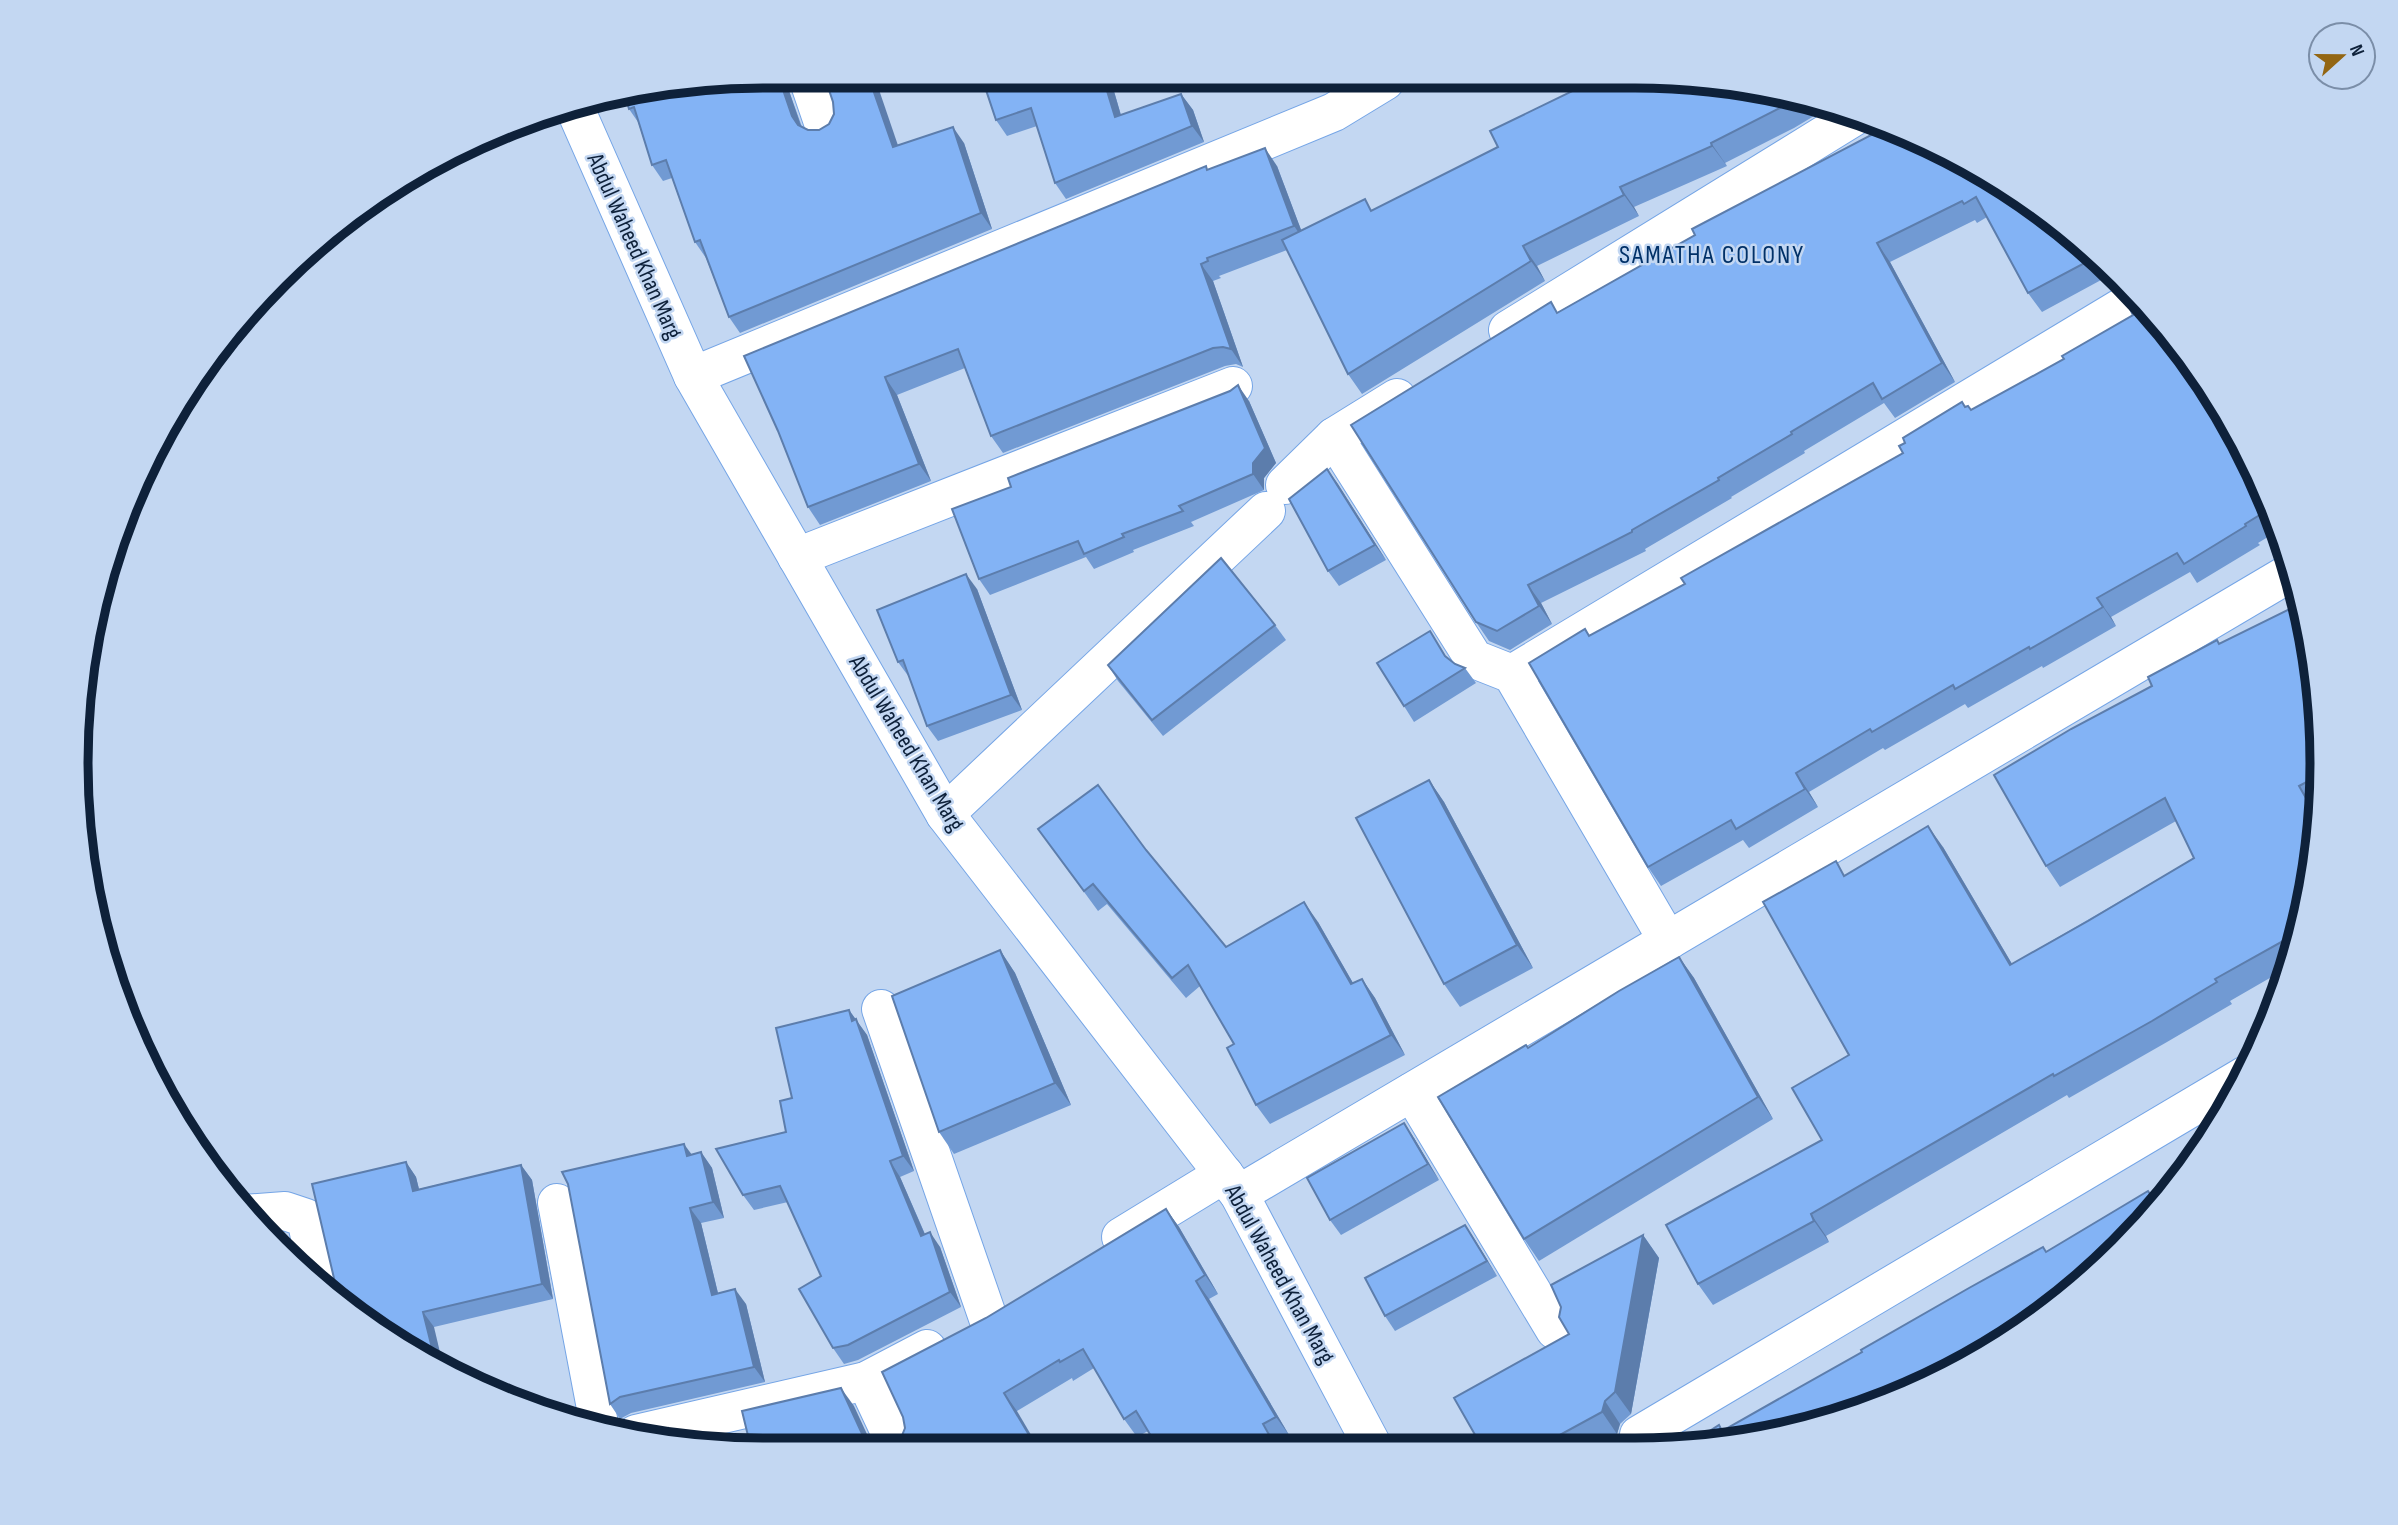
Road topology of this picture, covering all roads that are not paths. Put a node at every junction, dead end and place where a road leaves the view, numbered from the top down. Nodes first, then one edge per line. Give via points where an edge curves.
1 (811, 88) edge
2 (1373, 88) edge
3 (577, 114) edge
4 (1846, 121) edge
5 (824, 125) edge
6 (2130, 303) edge
7 (1476, 350) edge
8 (693, 376) junction
9 (1429, 379) edge
10 (1233, 386) edge
11 (1334, 438) junction
12 (797, 557) junction
13 (2284, 576) edge
14 (1511, 674) junction
15 (946, 814) junction
16 (1668, 941) junction
17 (881, 1009) dead end
18 (2228, 1086) edge
19 (1412, 1092) junction
20 (1232, 1184) junction
21 (557, 1203) dead end
22 (260, 1213) edge
23 (1094, 1253) edge
24 (317, 1270) edge
25 (1023, 1296) edge
26 (988, 1318) junction
27 (1555, 1331) edge
28 (866, 1381) junction
29 (598, 1416) edge
30 (657, 1429) edge
31 (1639, 1435) dead end
32 (893, 1438) edge
33 (1368, 1438) edge

1 - 5 street
2 - 8 street via 1334,112
3 - 8 street, Abdul Waheed Khan Marg
4 - 7 street
6 - 14 street
8 - 12 street, Abdul Waheed Khan Marg
9 - 11 street
10 - 12 street
11 - 14 street via 1474,659
11 - 15 street
12 - 15 street, Abdul Waheed Khan Marg
13 - 16 street
14 - 16 street
15 - 20 street, Abdul Waheed Khan Marg
16 - 19 street
17 - 26 street
18 - 31 street
19 - 20 street
19 - 27 street
20 - 23 street
20 - 33 street, Abdul Waheed Khan Marg
21 - 29 street
22 - 24 street via 285,1211 306,1218
25 - 26 street
26 - 28 street
28 - 30 street
28 - 32 street

